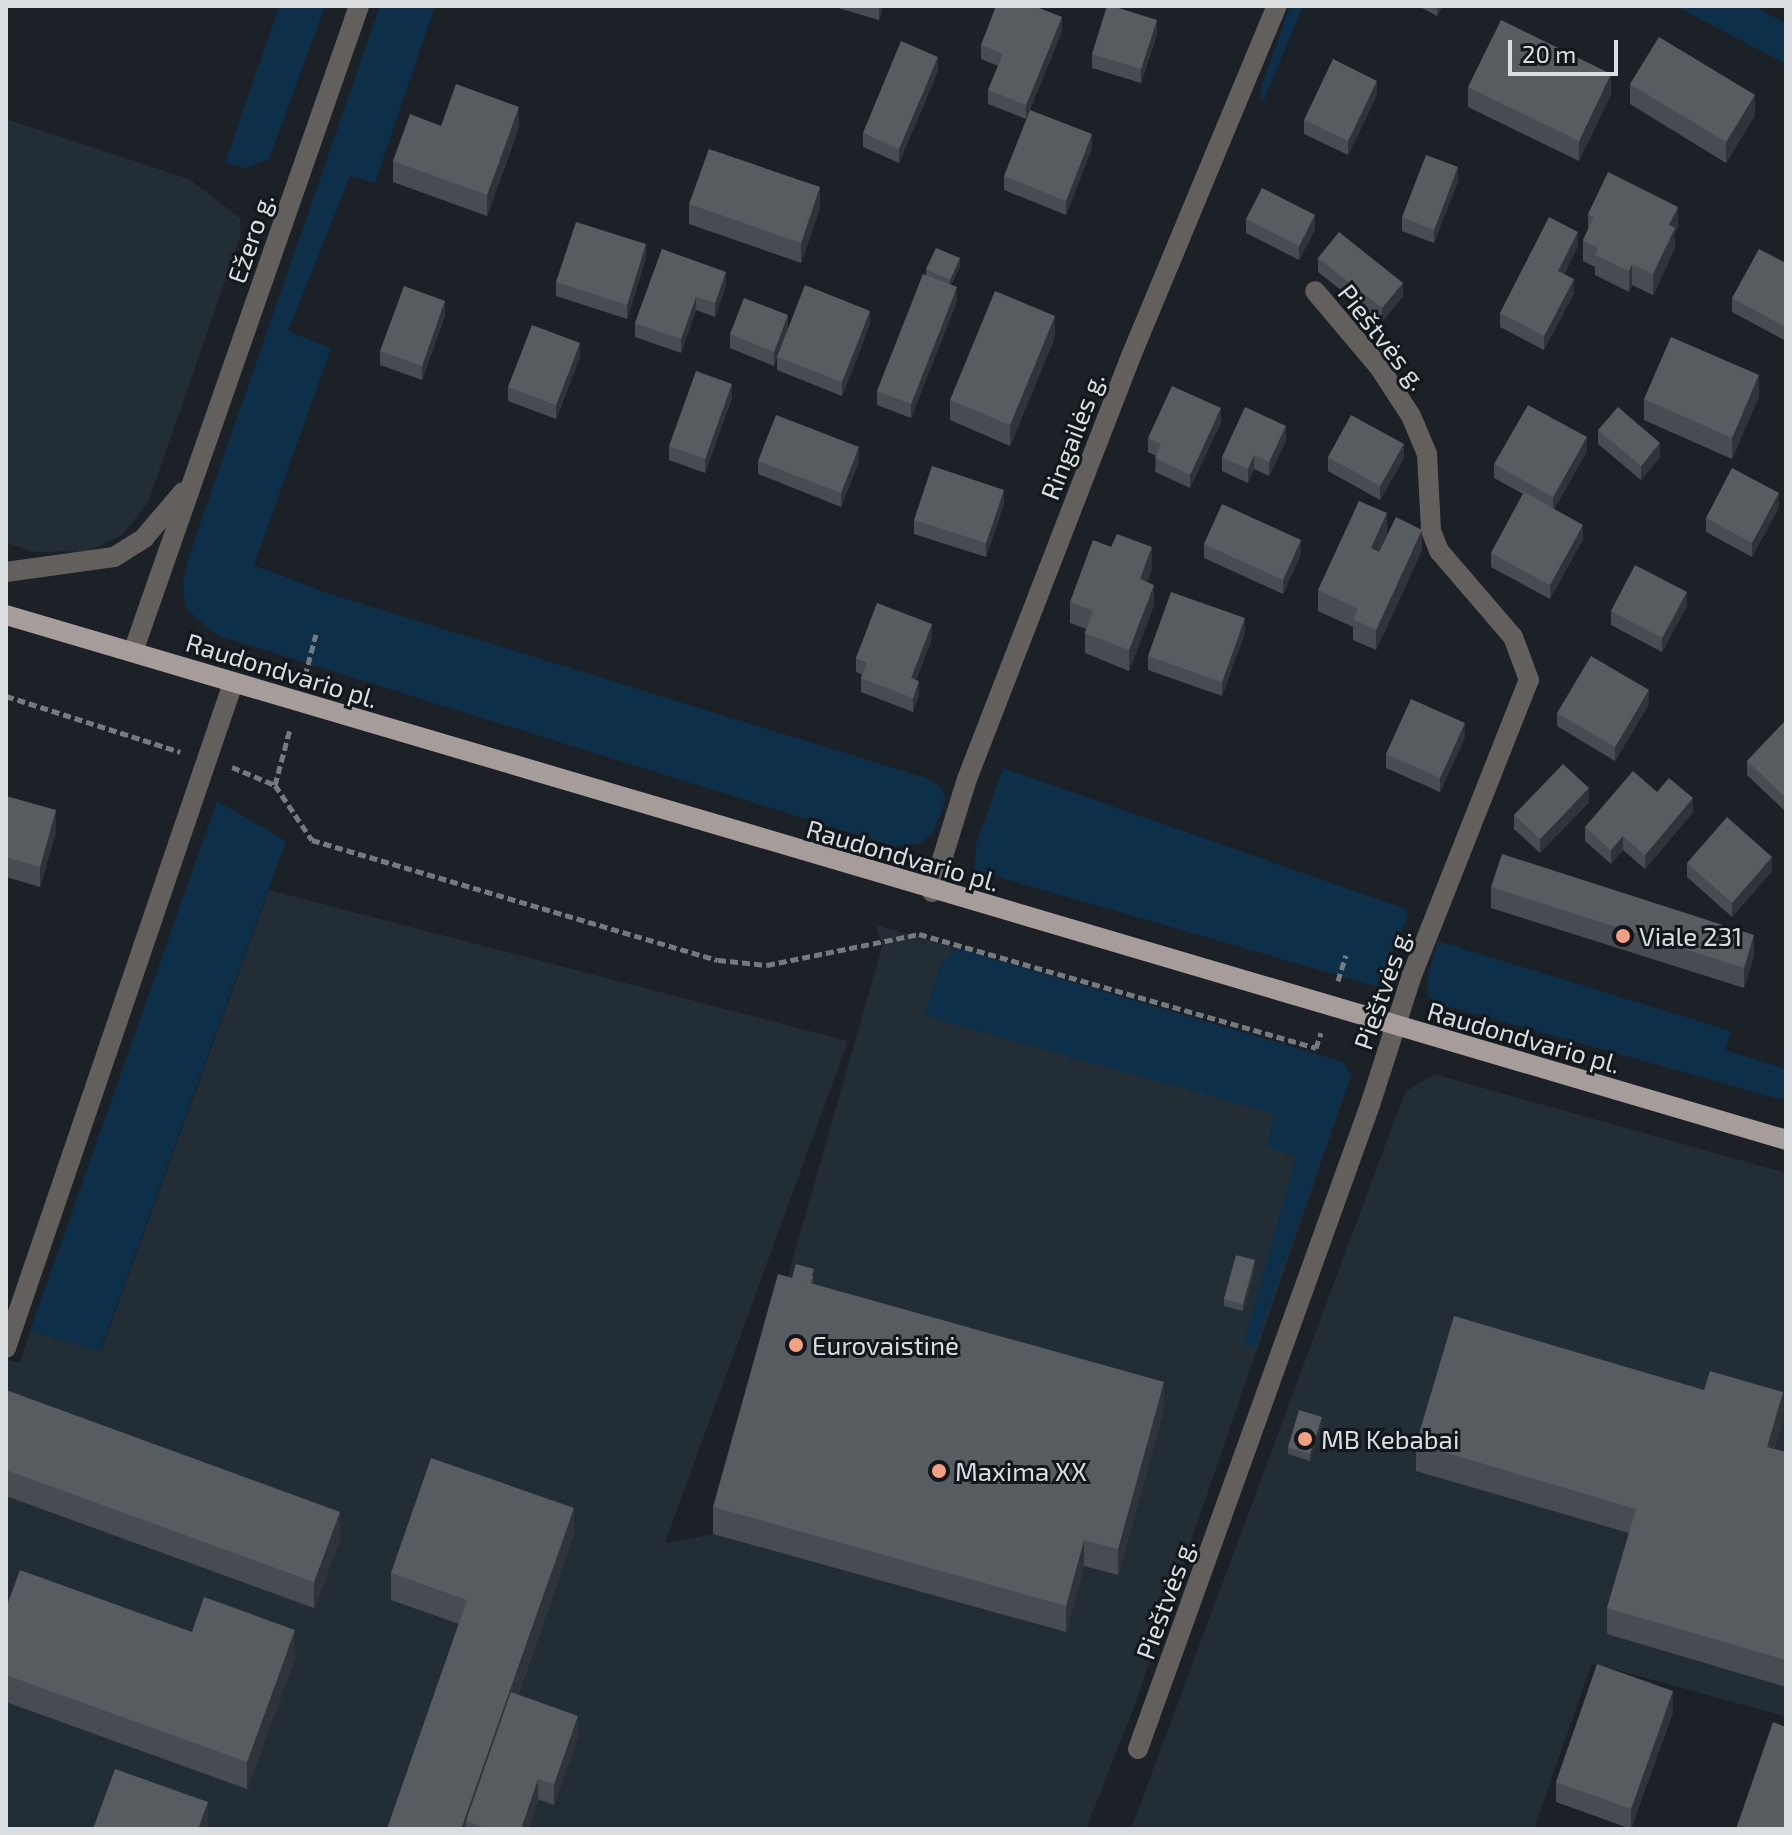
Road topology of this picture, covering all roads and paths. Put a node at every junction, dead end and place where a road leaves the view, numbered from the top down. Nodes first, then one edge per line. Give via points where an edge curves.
1 (359, 6) edge
2 (1273, 7) edge
3 (1315, 291) dead end
4 (188, 486) junction
5 (6, 572) edge
6 (6, 615) edge
7 (133, 652) junction
8 (233, 683) junction
9 (6, 696) edge
10 (184, 753) dead end
11 (229, 766) dead end
12 (932, 892) junction
13 (1395, 1027) junction
14 (1316, 1048) dead end
15 (1786, 1140) edge
16 (6, 1348) edge
17 (1138, 1749) dead end

1 - 4 street, Ežero g.
2 - 12 street, Ringailės g. via 967,779
3 - 13 street, Pieštvės g. via 1379,367 1411,416 1427,454 1431,530 1439,551 1513,637 1529,680
4 - 5 street, Ežero g. via 144,538 114,557
4 - 7 street, Ežero g.
6 - 7 main road, Raudondvario pl.
7 - 8 main road, Raudondvario pl.
8 - 12 main road, Raudondvario pl.
8 - 16 street
9 - 10 path
11 - 14 path via 275,785 312,840 718,960 767,965 919,934
12 - 13 main road, Raudondvario pl.
13 - 15 main road, Raudondvario pl.
13 - 17 street, Pieštvės g.

